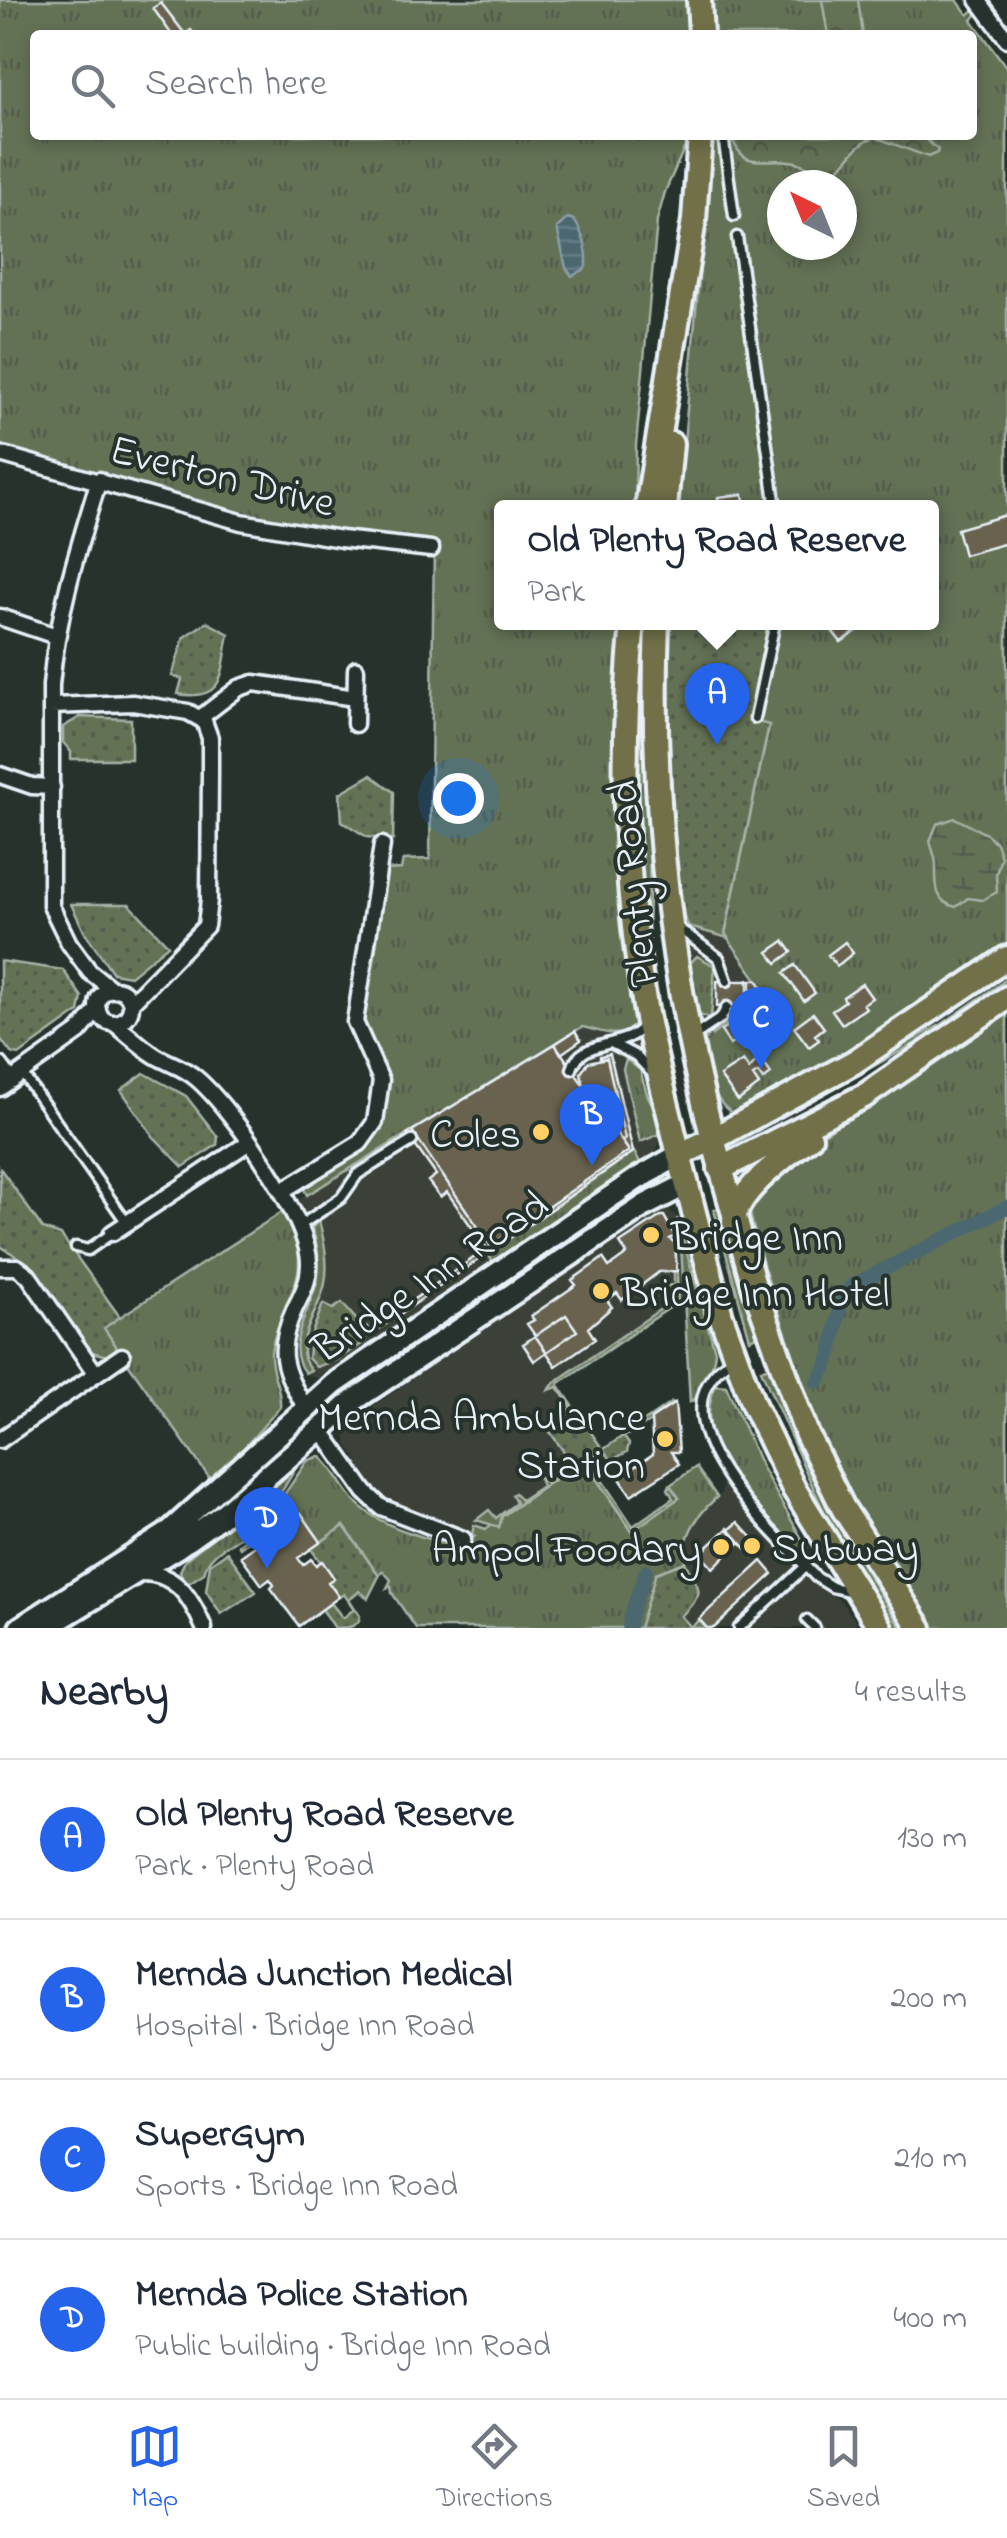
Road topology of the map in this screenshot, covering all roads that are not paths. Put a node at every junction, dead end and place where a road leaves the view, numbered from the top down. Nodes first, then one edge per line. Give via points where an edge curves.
1 (699, 0) edge
2 (978, 0) edge
3 (700, 30) edge
4 (1007, 39) edge
5 (700, 140) edge
6 (724, 140) edge
7 (734, 216) dead end
8 (737, 237) dead end
9 (687, 266) junction
10 (0, 454) edge
11 (99, 480) junction
12 (648, 500) edge
13 (666, 500) edge
14 (775, 500) edge
15 (432, 549) dead end
16 (0, 617) edge
17 (632, 630) edge
18 (657, 630) edge
19 (772, 630) edge
20 (56, 636) junction
21 (356, 669) dead end
22 (355, 698) junction
23 (52, 706) junction
24 (755, 718) dead end
25 (204, 723) junction
26 (355, 724) dead end
27 (0, 776) edge
28 (52, 787) junction
29 (399, 861) dead end
30 (669, 921) junction
31 (1007, 958) edge
32 (90, 972) junction
33 (151, 980) junction
34 (727, 981) dead end
35 (117, 990) junction
36 (1007, 998) edge
37 (99, 1004) junction
38 (727, 1007) dead end
39 (130, 1008) junction
40 (646, 1014) junction
41 (112, 1023) junction
42 (78, 1032) junction
43 (689, 1040) junction
44 (141, 1044) junction
45 (614, 1044) junction
46 (0, 1065) edge
47 (572, 1068) dead end
48 (11, 1080) edge
49 (662, 1085) junction
50 (864, 1096) junction
51 (713, 1139) junction
52 (412, 1142) dead end
53 (248, 1143) junction
54 (679, 1155) junction
55 (720, 1169) junction
56 (686, 1184) junction
57 (282, 1191) junction
58 (734, 1222) junction
59 (127, 1223) junction
60 (301, 1224) junction
61 (112, 1233) joint
62 (76, 1247) dead end
63 (2, 1263) edge
64 (776, 1352) junction
65 (122, 1356) dead end
66 (735, 1357) junction
67 (96, 1374) junction
68 (306, 1407) junction
69 (320, 1428) junction
70 (0, 1440) edge
71 (192, 1537) junction
72 (463, 1539) dead end
73 (806, 1566) junction
74 (137, 1573) junction
75 (175, 1582) junction
76 (857, 1593) junction
77 (20, 1628) edge
78 (45, 1628) edge
79 (204, 1628) edge
80 (739, 1628) edge
81 (880, 1628) edge
82 (920, 1628) edge

1 - 3 main road
2 - 4 street
5 - 9 main road
6 - 7 lane
8 - 14 lane
9 - 12 main road
9 - 13 main road
10 - 11 street, Everton Drive
11 - 15 street, Everton Drive via 241,522
11 - 20 street
16 - 20 street
17 - 40 main road, Plenty Road via 626,820
18 - 30 main road, Plenty Road via 656,767
19 - 24 lane
20 - 23 street
21 - 22 street
22 - 25 street via 254,683 233,692
22 - 26 street
23 - 25 street via 133,703 188,712
23 - 28 street
25 - 33 street via 208,919 195,941
27 - 28 street
28 - 32 street via 51,906
29 - 57 street via 381,852 355,1022 381,1080 375,1122 360,1143
30 - 34 lane via 719,958
30 - 43 main road, Plenty Road
31 - 51 main road, Bridge Inn Road via 854,1062
32 - 35 street
32 - 37 street
33 - 35 street
33 - 39 street
35 - 37 street
35 - 39 street
36 - 50 main road, Bridge Inn Road
37 - 41 street
37 - 42 street
38 - 43 lane
39 - 41 street
39 - 44 street
40 - 45 lane via 644,1028
40 - 49 main road, Plenty Road
41 - 42 street
41 - 44 street
42 - 48 street
43 - 51 main road, Plenty Road
44 - 53 street via 198,1080
45 - 47 lane via 582,1052
45 - 49 lane via 636,1056
46 - 48 street
48 - 59 lane
49 - 54 main road, Plenty Road
50 - 55 main road, Bridge Inn Road
50 - 58 main road via 759,1180
51 - 54 main road, Bridge Inn Road
51 - 55 main road, Plenty Road
52 - 60 lane via 364,1170 342,1198
53 - 57 street
53 - 59 street
54 - 56 main road, Plenty Road
54 - 68 main road, Bridge Inn Road via 455,1300
55 - 56 main road, Bridge Inn Road
55 - 58 main road, Plenty Road
56 - 66 main road, Plenty Road
56 - 69 main road, Bridge Inn Road via 486,1310
57 - 60 street
58 - 64 main road, Plenty Road
59 - 61 street
60 - 68 street via 308,1275 282,1351
61 - 62 lane via 88,1250
63 - 67 street via 28,1275
64 - 66 main road
64 - 82 main road, Plenty Road via 826,1477
65 - 67 street
66 - 73 lane via 706,1389 708,1444 726,1478
66 - 76 main road, Plenty Road via 783,1469
67 - 70 street
68 - 69 main road
68 - 77 main road, Bridge Inn Road via 167,1534
69 - 71 main road, Bridge Inn Road
69 - 72 street via 381,1507
71 - 74 main road, Bridge Inn Road
71 - 75 street via 175,1563
73 - 76 lane via 824,1584
73 - 80 lane
74 - 75 street
74 - 78 main road, Bridge Inn Road
75 - 79 street
76 - 81 main road, Plenty Road

